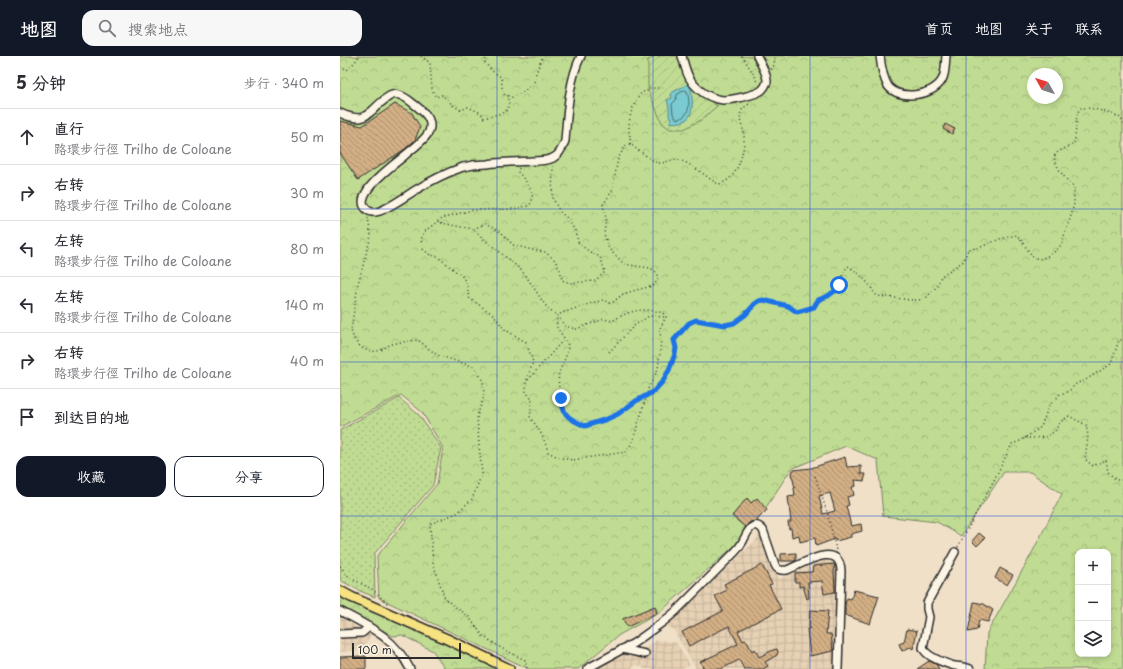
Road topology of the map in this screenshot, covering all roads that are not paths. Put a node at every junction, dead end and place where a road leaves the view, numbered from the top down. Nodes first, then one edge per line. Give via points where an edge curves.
1 (581, 56) edge
2 (682, 56) edge
3 (757, 56) edge
4 (880, 56) edge
5 (946, 56) edge
6 (340, 113) edge
7 (955, 552) road end
8 (340, 591) edge
9 (340, 611) edge
10 (369, 627) junction
11 (340, 634) edge
12 (622, 649) junction
13 (645, 654) dead end
14 (410, 669) edge
15 (509, 669) edge
16 (587, 669) edge
17 (838, 669) edge
18 (970, 669) edge

1 - 6 street via 571,82 565,141 563,148 553,158 465,167 442,175 379,211 371,212 365,207 364,196 377,179 427,135 429,120 427,115 408,98 399,94 389,96 361,118
2 - 3 street via 687,74 698,88 712,98 728,99 758,93 765,87 767,78
4 - 5 street via 889,86 895,92 910,95 926,92 938,86 945,73
7 - 18 street via 927,604 929,618 923,648 928,654 943,662
8 - 15 main road
9 - 10 street
10 - 11 street via 362,633
10 - 14 street via 389,640
12 - 13 street
12 - 16 street
12 - 17 street via 647,634 675,612 736,552 752,527 760,526 764,530 774,565 780,570 787,570 822,555 832,555 839,561 842,571

